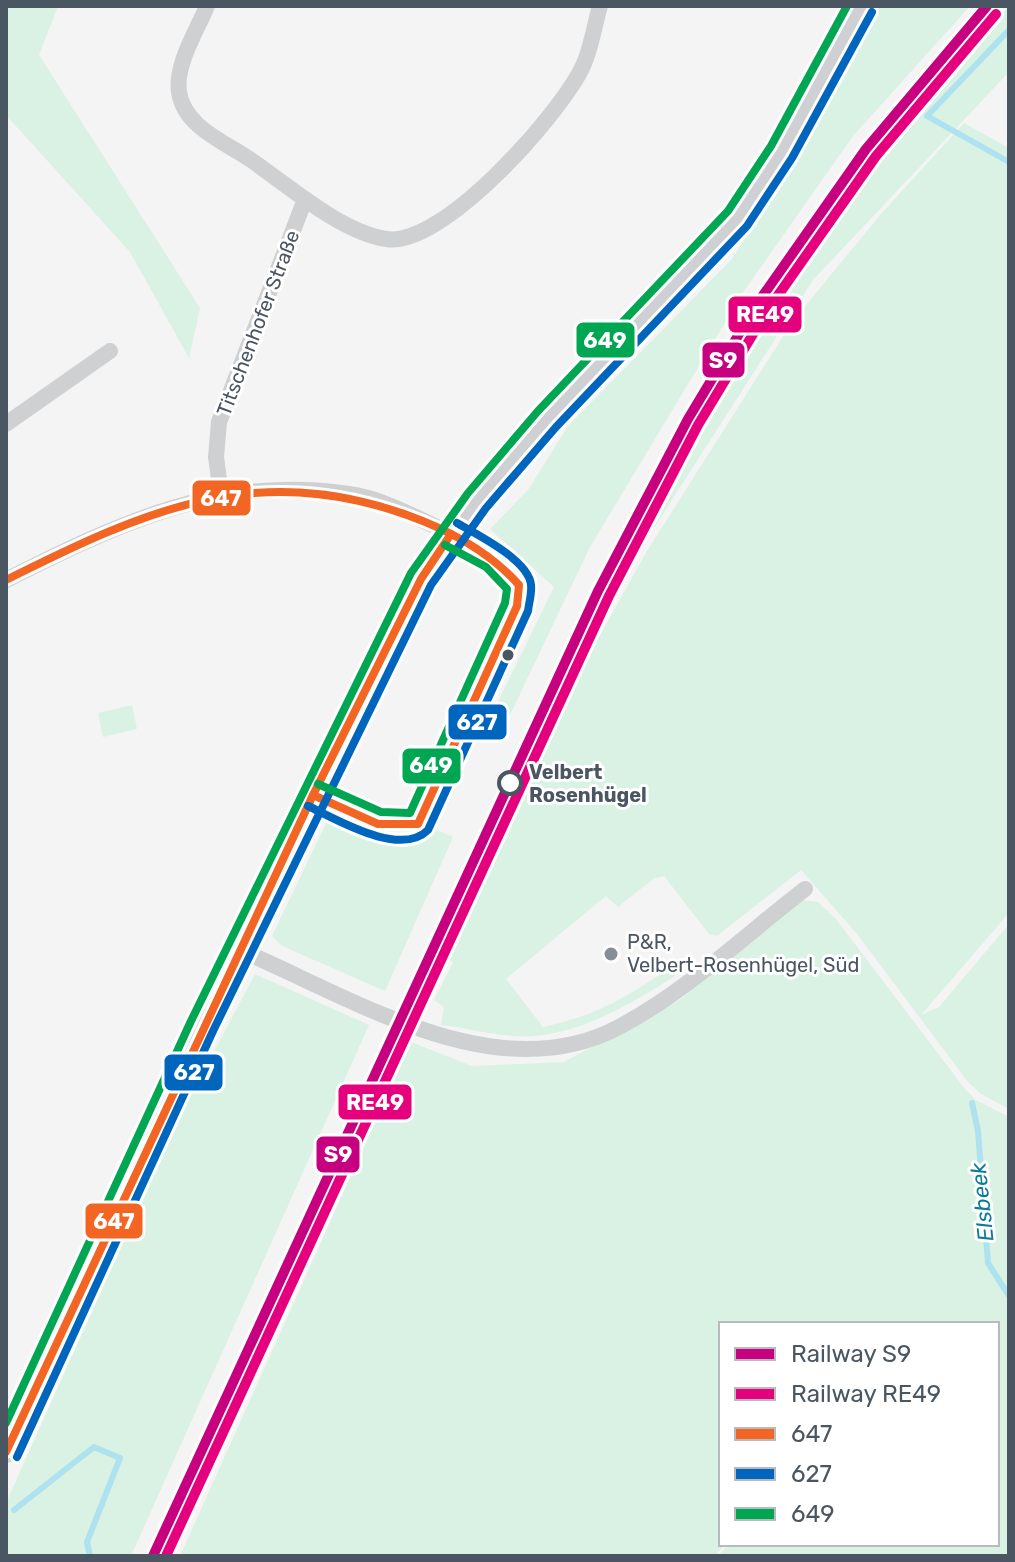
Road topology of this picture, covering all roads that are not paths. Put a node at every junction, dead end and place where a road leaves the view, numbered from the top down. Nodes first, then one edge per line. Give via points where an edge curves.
1 (207, 6) edge
2 (600, 6) edge
3 (861, 6) edge
4 (304, 202) junction
5 (110, 351) dead end
6 (6, 424) edge
7 (221, 494) junction
8 (451, 534) junction
9 (6, 580) edge
10 (805, 889) dead end
11 (240, 950) junction
12 (6, 1452) edge

1 - 4 street via 180,70 179,92 190,119
2 - 4 street via 582,69 523,147 452,215 414,237 390,240 362,234
3 - 8 street via 781,152 738,218 547,419
4 - 7 street, Titschenhofer Straße via 219,422
5 - 6 street
7 - 8 street via 288,489 352,494
7 - 9 street via 92,536
8 - 11 street via 421,579 361,696
10 - 11 street via 656,1006 617,1029 573,1045 527,1050 480,1047 436,1036
11 - 12 street

